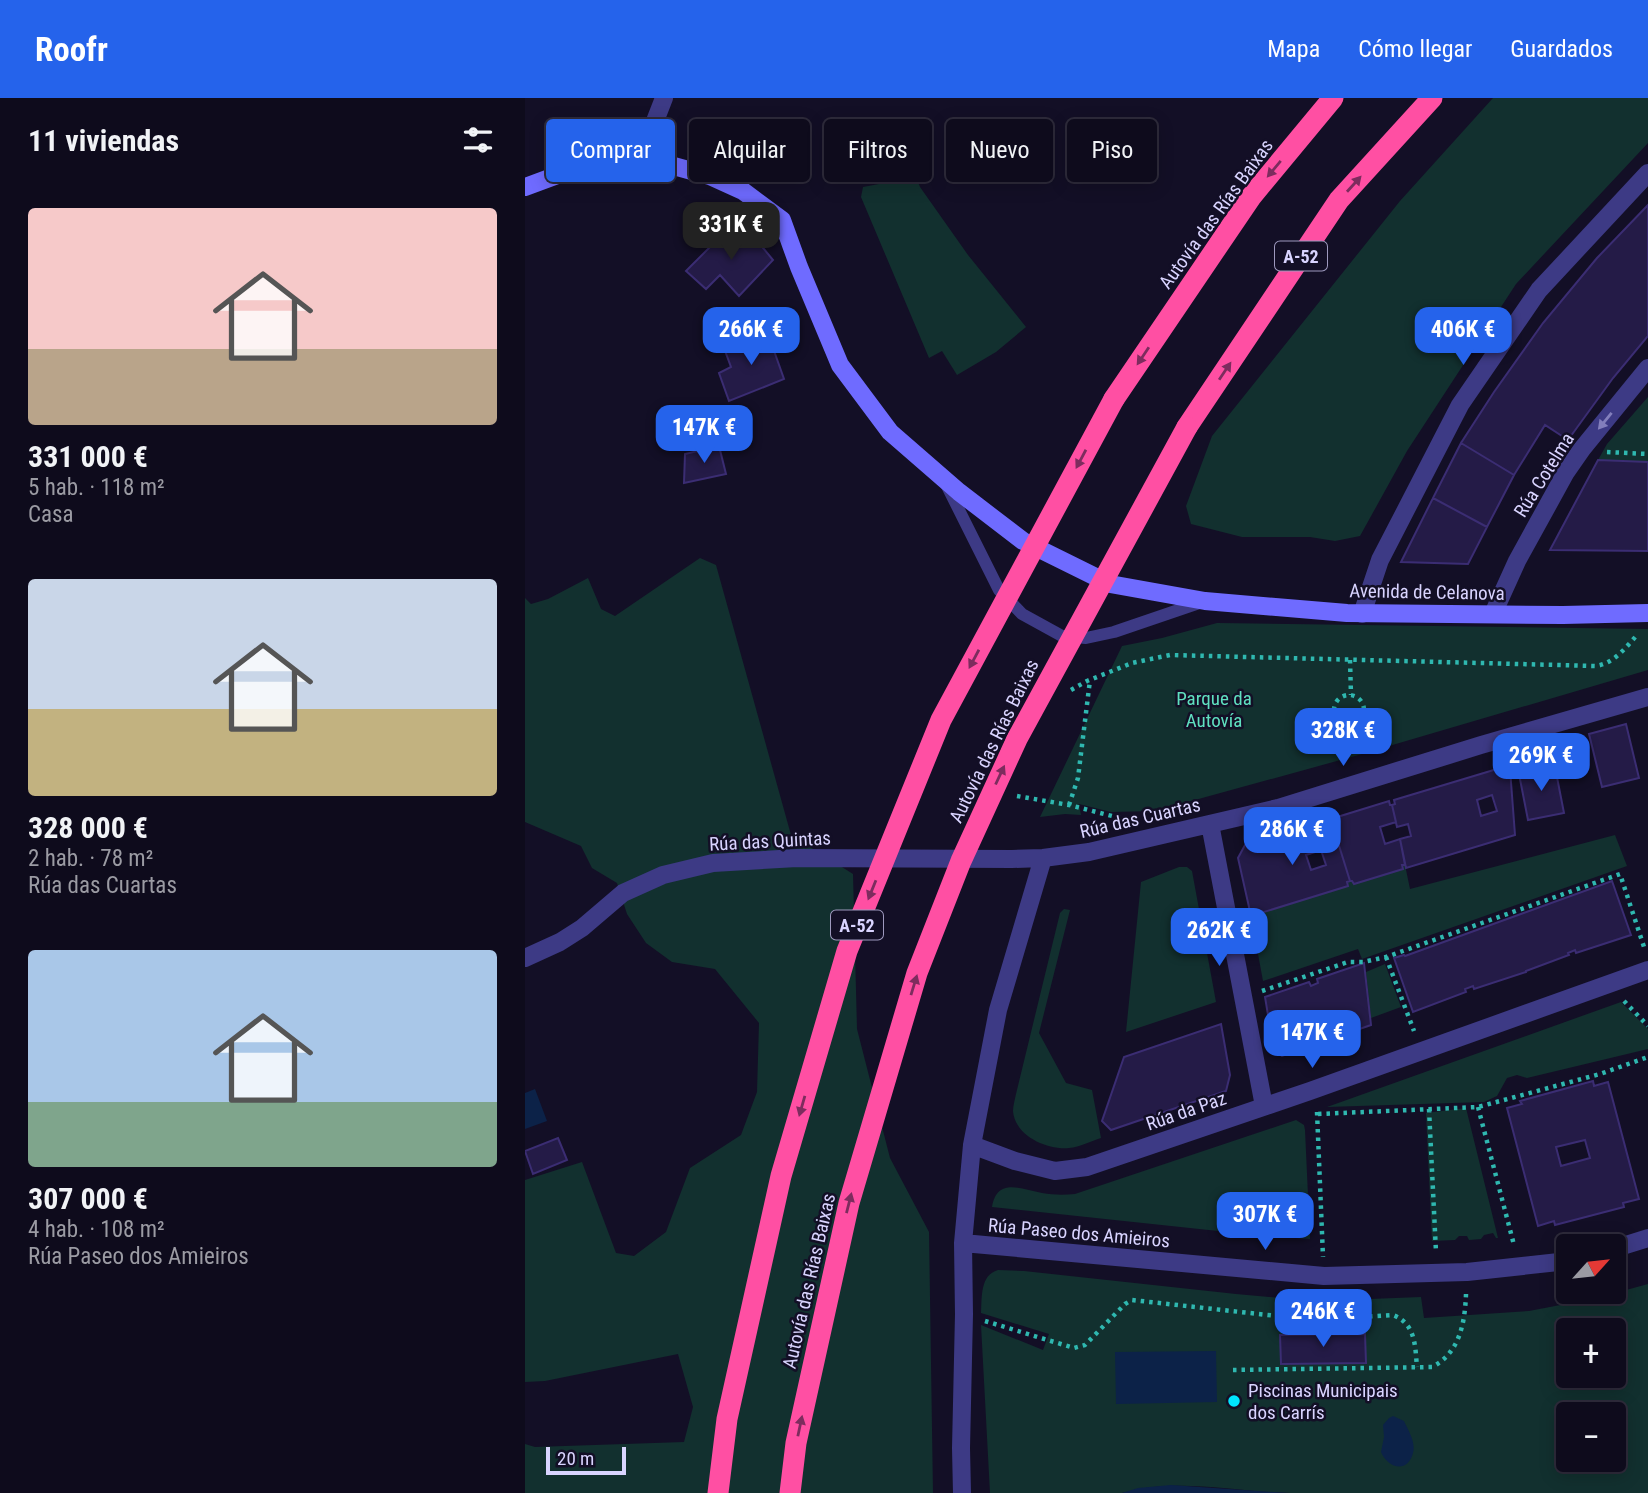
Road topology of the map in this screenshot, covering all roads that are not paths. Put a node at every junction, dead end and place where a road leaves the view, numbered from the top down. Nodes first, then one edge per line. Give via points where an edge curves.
1 (664, 98) edge
2 (1333, 98) edge
3 (1432, 98) edge
4 (656, 119) edge
5 (675, 167) edge
6 (1648, 173) edge
7 (546, 179) edge
8 (525, 187) edge
9 (1648, 368) edge
10 (943, 477) junction
11 (1205, 601) junction
12 (1648, 613) edge
13 (1362, 614) junction
14 (1493, 614) junction
15 (1648, 697) edge
16 (1210, 824) junction
17 (1043, 858) junction
18 (525, 958) edge
19 (1648, 970) edge
20 (1264, 1106) junction
21 (972, 1145) junction
22 (1648, 1238) edge
23 (963, 1243) junction
24 (1626, 1245) edge
25 (1556, 1262) edge
26 (718, 1493) edge
27 (790, 1493) edge
28 (962, 1493) edge

1 - 4 street
2 -> 26 highway, Autovía das Rías Baixas / A-52, bridge via 1251,197 1114,399 941,720 847,951 781,1176 727,1419
27 -> 3 highway, Autovía das Rías Baixas / A-52, bridge via 796,1443 849,1203 917,973 961,861 1017,739 1187,427 1339,200
5 - 10 street, Avenida de Celanova via 743,191 782,220 841,365 890,432
6 - 13 street via 1539,290 1460,405 1380,560
7 - 8 street, Avenida de Celanova
9 -> 14 street, Rúa Cotelma via 1566,471
10 - 11 street, Avenida de Celanova via 1023,541 1110,584
10 - 11 lane via 999,590 1022,614 1062,636 1086,638 1114,632
11 - 13 street, Avenida de Celanova
12 - 14 street, Avenida de Celanova
13 - 14 street, Avenida de Celanova
15 - 16 street, Rúa das Cuartas via 1278,808
16 - 17 street, Rúa das Cuartas
16 - 20 street
17 - 18 street, Rúa das Quintas via 797,858 713,863 663,875 623,893 582,928
17 - 21 street via 997,1010
19 - 20 street, Rúa da Paz
20 - 21 street, Rúa da Paz via 1087,1167 1055,1171
21 - 23 street
22 - 24 street
23 - 25 street, Rúa Paseo dos Amieiros via 1324,1276 1467,1272
23 - 28 street

